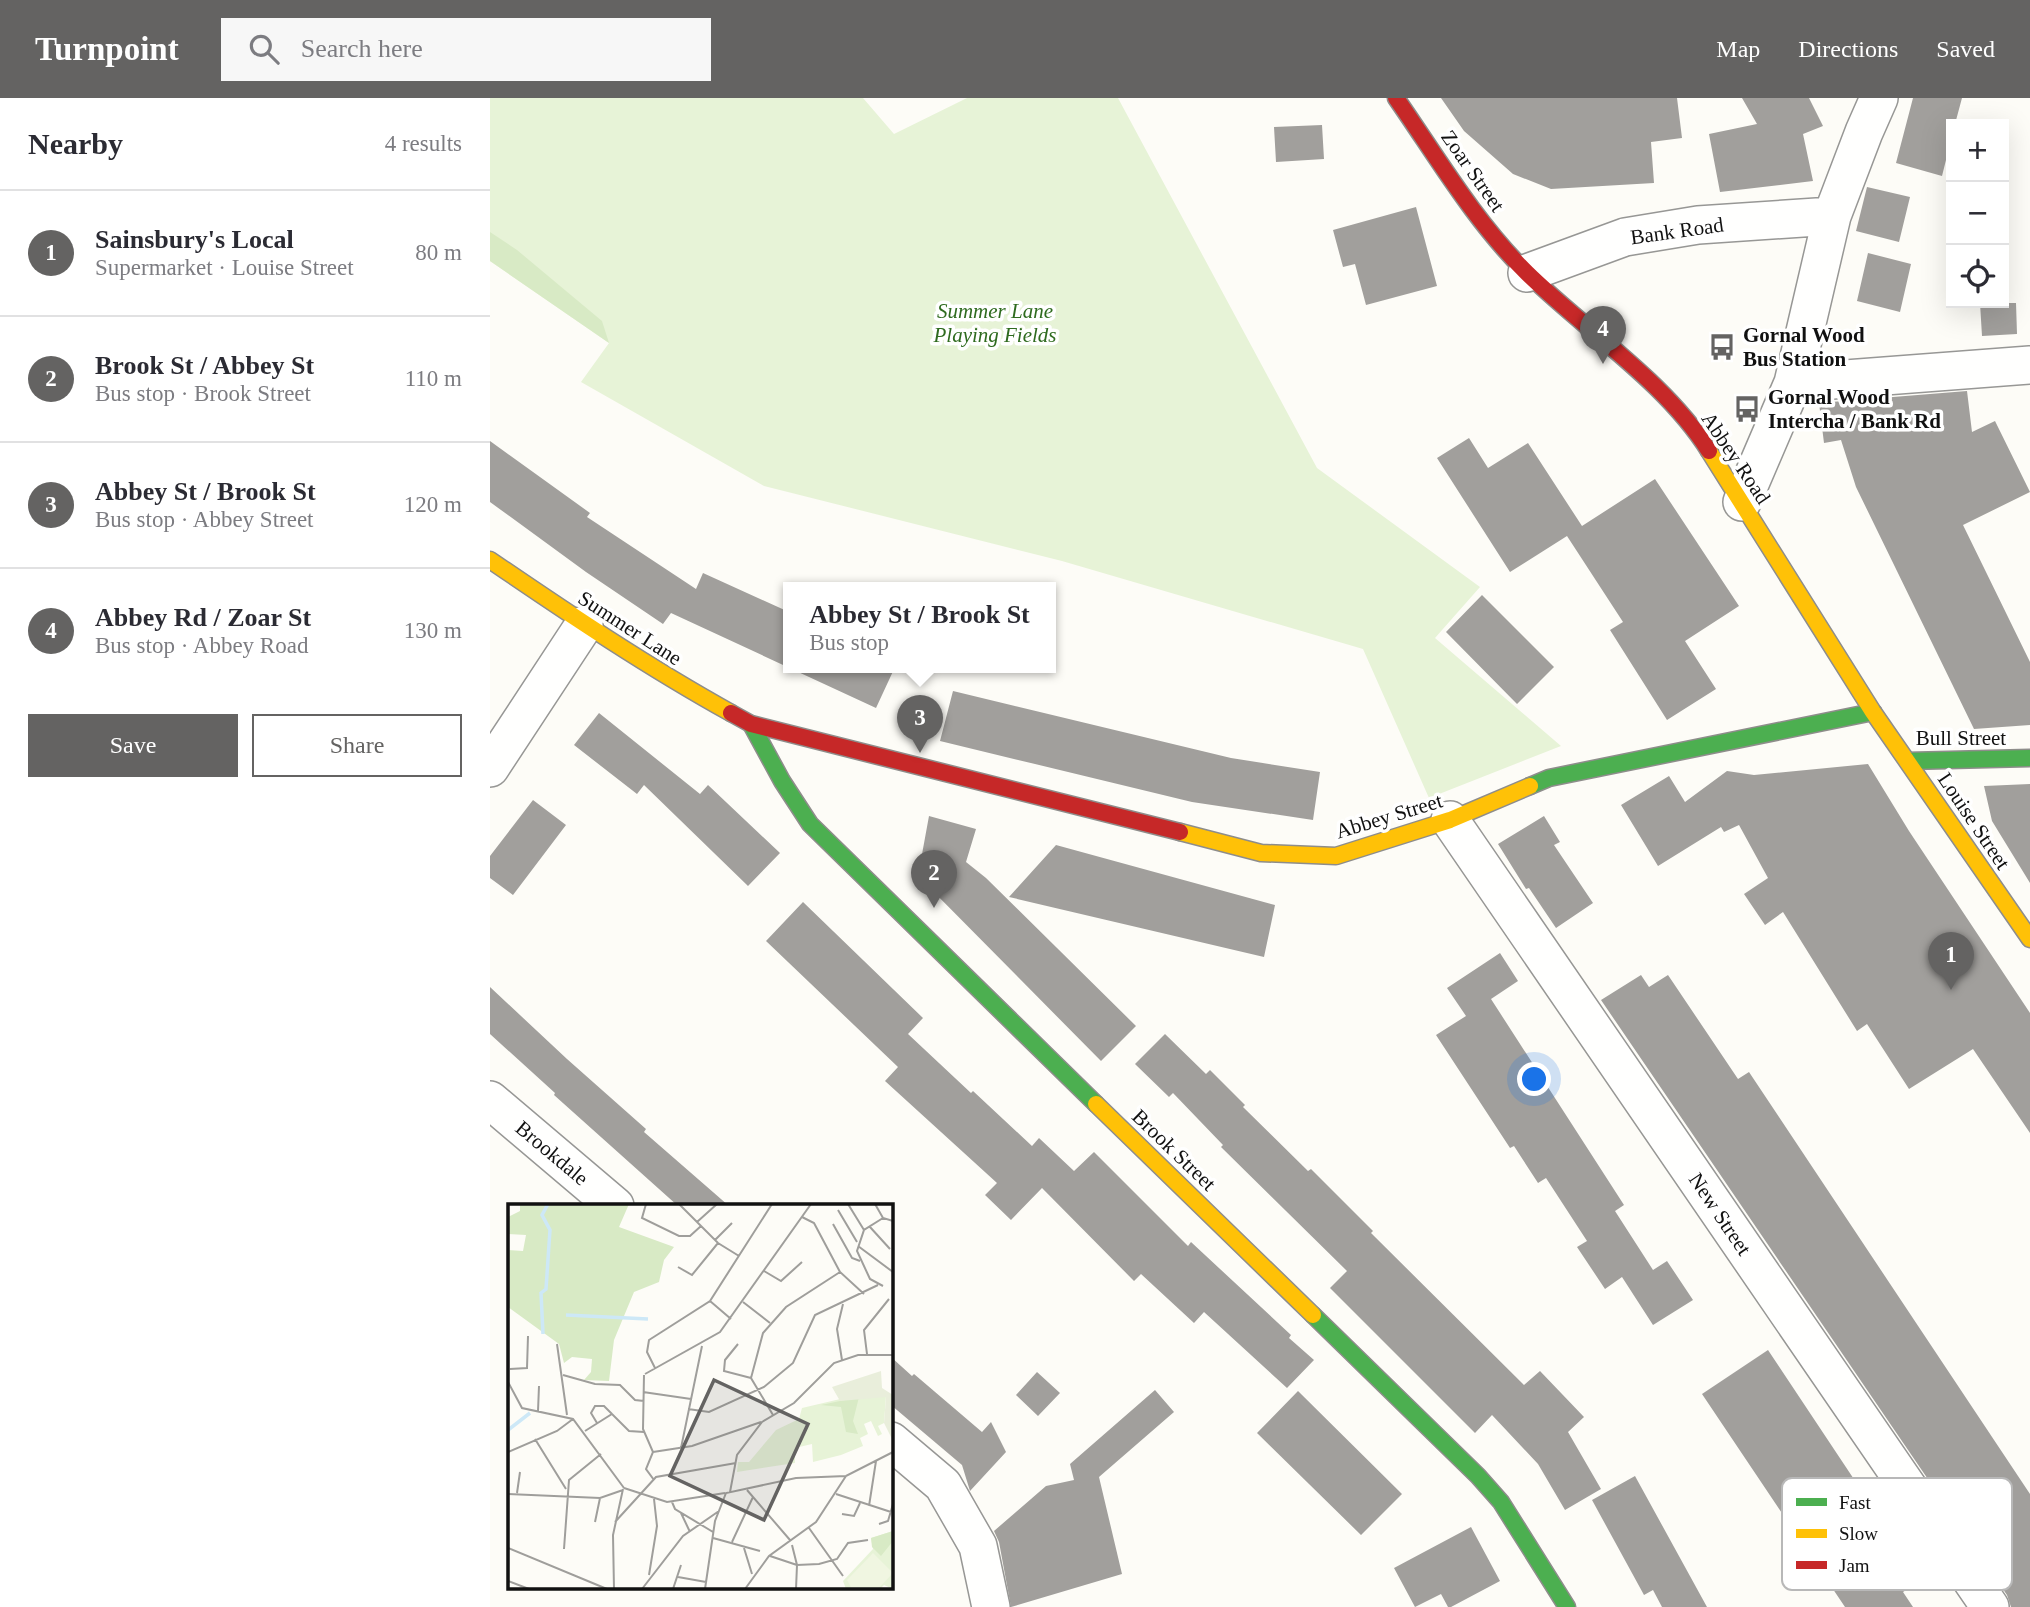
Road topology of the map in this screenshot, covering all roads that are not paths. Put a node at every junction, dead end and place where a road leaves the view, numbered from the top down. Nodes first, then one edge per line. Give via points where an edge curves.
1 (1396, 98) edge
2 (1879, 98) edge
3 (1832, 216) junction
4 (1491, 234) joint
5 (1527, 273) junction
6 (2030, 365) edge
7 (1793, 383) junction
8 (1742, 502) junction
9 (490, 560) edge
10 (584, 625) junction
11 (1874, 712) junction
12 (751, 724) junction
13 (2030, 758) edge
14 (1908, 761) junction
15 (490, 768) edge
16 (1450, 820) junction
17 (2030, 939) edge
18 (490, 1100) edge
19 (613, 1204) edge
20 (892, 1442) edge
21 (1901, 1478) edge
22 (1978, 1590) edge
23 (991, 1607) edge
24 (1567, 1607) edge
25 (1990, 1607) edge

1 - 4 street, Zoar Street
2 - 3 street
3 - 5 street, Bank Road via 1698,225 1625,237
3 - 7 street
4 - 5 street, Abbey Road
5 - 8 street, Abbey Road via 1652,384 1701,438
6 - 7 street
7 - 8 street
8 - 11 street, Abbey Road
9 - 10 street, Summer Lane
10 - 12 street, Summer Lane
10 - 15 street
11 - 14 street, Bull Street
11 - 16 street, Abbey Street via 1549,778
12 - 16 street, Abbey Street via 1261,853 1336,856
12 - 24 street, Brook Street via 810,824 1478,1476 1501,1502
13 - 14 street, Bull Street
14 - 17 street, Louise Street
16 - 21 street, New Street
18 - 19 street, Brookdale
20 - 23 street via 943,1485 978,1546
22 - 25 street, New Street

